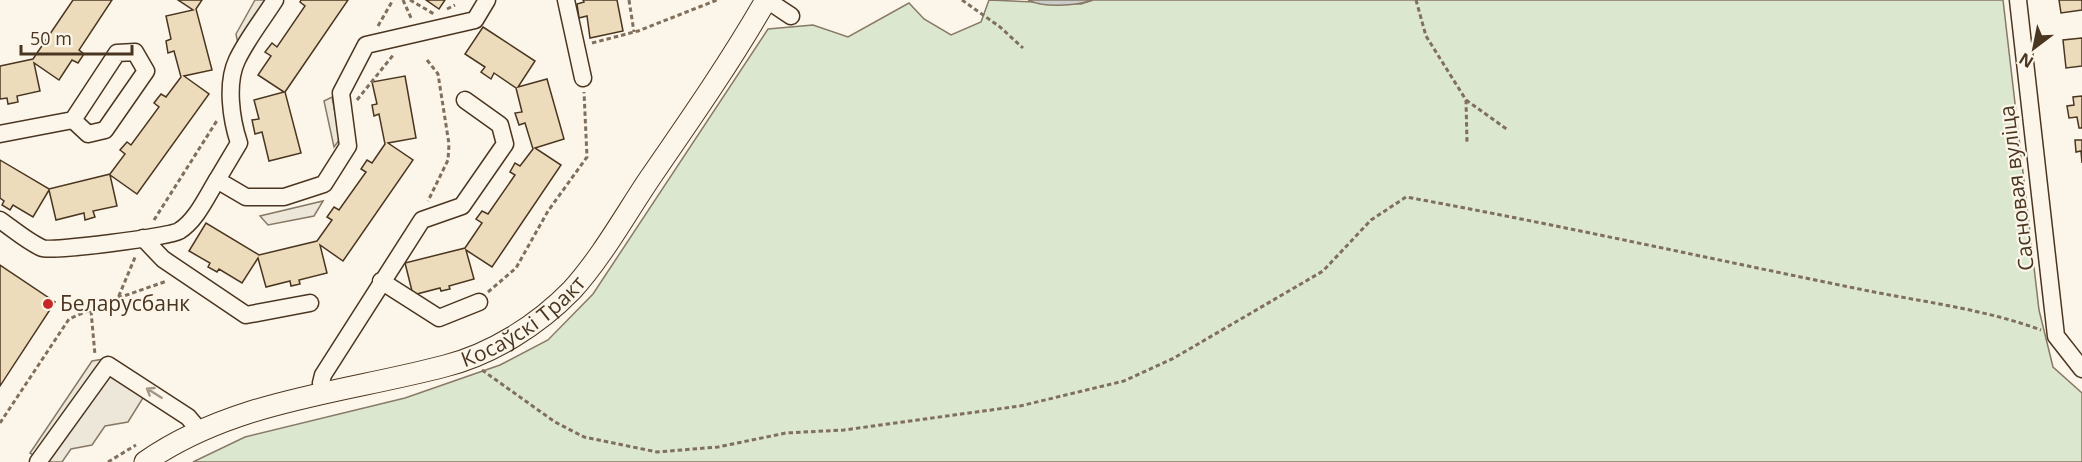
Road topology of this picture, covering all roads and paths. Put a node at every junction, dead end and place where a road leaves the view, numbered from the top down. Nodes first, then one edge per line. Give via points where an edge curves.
1 (275, 0) edge
2 (393, 0) edge
3 (403, 0) edge
4 (410, 0) edge
5 (487, 0) edge
6 (566, 0) edge
7 (628, 0) edge
8 (717, 0) edge
9 (766, 0) edge
10 (962, 0) edge
11 (1416, 0) edge
12 (2018, 0) edge
13 (454, 5) dead end
14 (791, 16) dead end
15 (634, 32) junction
16 (417, 34) junction
17 (366, 45) junction
18 (401, 46) dead end
19 (575, 47) junction
20 (1023, 48) dead end
21 (427, 60) dead end
22 (583, 78) joint
23 (1466, 99) junction
24 (465, 100) dead end
25 (356, 103) dead end
26 (220, 116) dead end
27 (73, 120) junction
28 (1508, 130) dead end
29 (0, 134) edge
30 (1467, 143) dead end
31 (217, 180) junction
32 (427, 203) dead end
33 (0, 220) edge
34 (143, 238) junction
35 (182, 271) junction
36 (381, 281) junction
37 (118, 298) junction
38 (479, 302) joint
39 (310, 303) dead end
40 (91, 311) junction
41 (2056, 336) junction
42 (95, 355) dead end
43 (2082, 369) edge
44 (484, 373) dead end
45 (325, 393) junction
46 (0, 423) edge
47 (199, 430) junction
48 (38, 462) edge
49 (145, 462) edge

1 - 31 street via 236,61 231,87 239,142
2 - 17 path
3 - 16 path
4 - 13 path via 440,15
5 - 16 street via 474,20
6 - 19 street
7 - 15 path
8 - 15 path
9 - 14 street
9 - 45 main road, Косаўскі Тракт via 604,247 572,289 534,324 490,349 447,366
10 - 20 path
11 - 23 path via 1426,36
12 - 41 street, Сасновая вуліца
15 - 19 path
16 - 17 street
17 - 31 street via 341,93 348,146 324,183 284,197 246,197
18 - 25 path
19 - 22 street
21 - 32 path via 438,74 449,144 448,160
22 - 38 path via 587,157 548,211 516,268
23 - 28 path
23 - 30 path
24 - 36 street via 500,125 505,144 462,206 422,220
26 - 34 path
27 - 27 street via 88,134 105,130 146,70 135,52 117,53
27 - 29 street
31 - 34 street via 181,230
33 - 34 street via 44,249
34 - 35 street via 163,259
34 - 37 path
35 - 37 path via 177,278
35 - 39 street via 246,315
36 - 38 street via 439,318
36 - 45 street via 323,375
37 - 40 path
40 - 42 path
40 - 46 path via 69,319
41 - 43 street
41 - 44 path via 1947,305 1406,197 1371,220 1323,271 1174,358 1124,381 1020,406 657,452 584,437
45 - 47 main road, Косаўскі Тракт via 250,410
47 -> 48 street via 188,417 108,365
47 - 49 main road, Косаўскі Тракт

